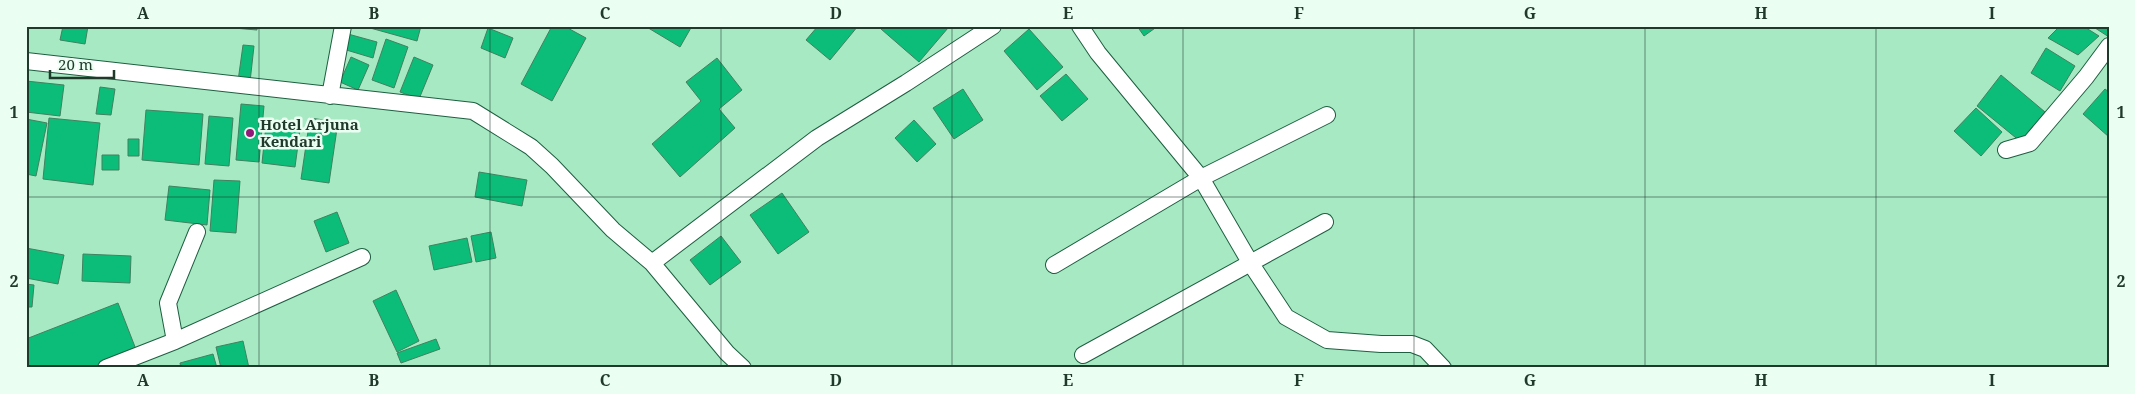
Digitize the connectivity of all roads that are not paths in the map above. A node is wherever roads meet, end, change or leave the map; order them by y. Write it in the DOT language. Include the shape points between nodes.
graph roads {
  1 [pos="343,26"];
  2 [pos="993,26"];
  3 [pos="1080,26"];
  4 [pos="2109,46"];
  5 [pos="26,61"];
  6 [pos="330,96"];
  7 [pos="1327,115"];
  8 [pos="2006,150"];
  9 [pos="1201,178"];
  10 [pos="1325,222"];
  11 [pos="197,232"];
  12 [pos="362,257"];
  13 [pos="652,263"];
  14 [pos="1251,264"];
  15 [pos="1054,265"];
  16 [pos="174,341"];
  17 [pos="1083,355"];
  18 [pos="106,368"];
  19 [pos="743,368"];
  20 [pos="1443,368"];
  1 -- 6 [label="street"];
  2 -- 13 [label="street" via="817,138"];
  3 -- 9 [label="street" via="1098,53"];
  4 -- 8 [label="street" via="2030,143"];
  5 -- 6 [label="street"];
  6 -- 13 [label="street" via="473,111 531,146 613,230"];
  7 -- 9 [label="street"];
  9 -- 14 [label="street"];
  9 -- 15 [label="street"];
  10 -- 14 [label="street"];
  11 -- 16 [label="street" via="168,302"];
  12 -- 16 [label="street"];
  13 -- 19 [label="street" via="727,354"];
  14 -- 17 [label="street"];
  14 -- 20 [label="street" via="1286,317 1327,340 1412,344 1425,349"];
  16 -- 18 [label="street"];
}
